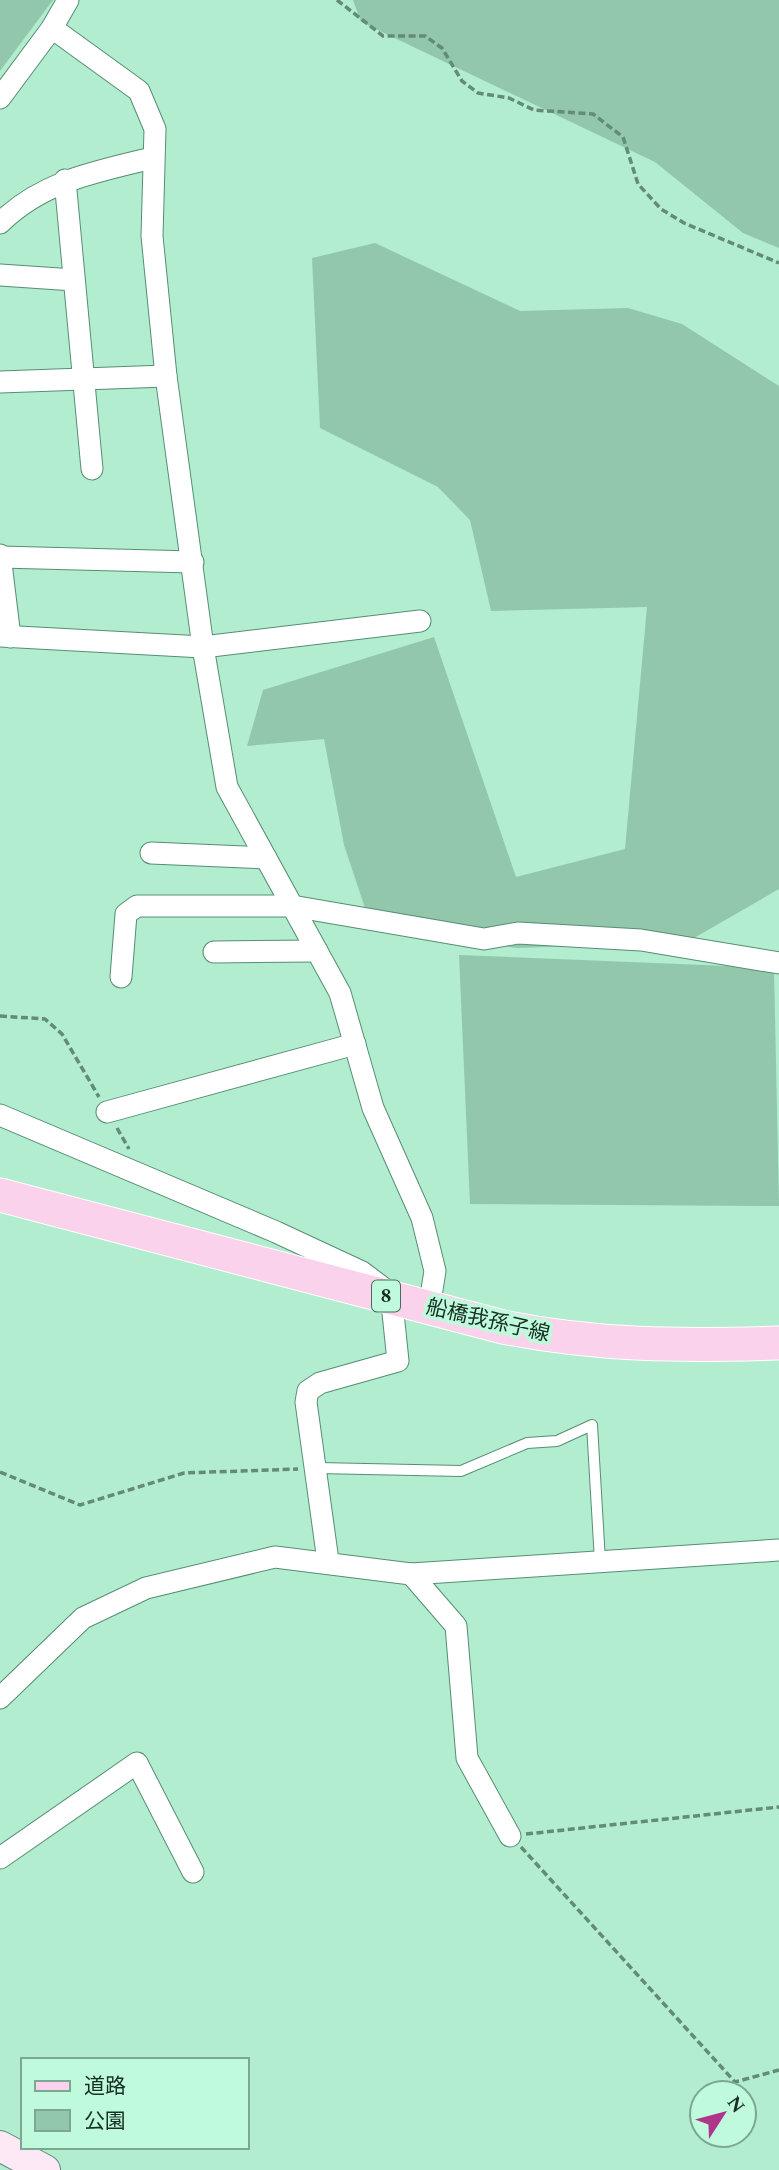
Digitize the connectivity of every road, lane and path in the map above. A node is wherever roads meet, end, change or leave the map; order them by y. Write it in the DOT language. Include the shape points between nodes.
graph roads {
  1 [pos="68,0"];
  2 [pos="337,0"];
  3 [pos="52,28"];
  4 [pos="0,98"];
  5 [pos="152,158"];
  6 [pos="65,180"];
  7 [pos="0,223"];
  8 [pos="779,262"];
  9 [pos="0,275"];
  10 [pos="74,280"];
  11 [pos="166,376"];
  12 [pos="83,380"];
  13 [pos="0,382"];
  14 [pos="92,469"];
  15 [pos="0,556"];
  16 [pos="192,562"];
  17 [pos="420,621"];
  18 [pos="5,636"];
  19 [pos="203,647"];
  20 [pos="151,852"];
  21 [pos="266,858"];
  22 [pos="292,906"];
  23 [pos="317,951"];
  24 [pos="214,952"];
  25 [pos="779,963"];
  26 [pos="121,977"];
  27 [pos="0,1016"];
  28 [pos="355,1044"];
  29 [pos="107,1112"];
  30 [pos="0,1115"];
  31 [pos="146,1177"];
  32 [pos="0,1195"];
  33 [pos="414,1304"];
  34 [pos="779,1343"];
  35 [pos="318,1468"];
  36 [pos="0,1472"];
  37 [pos="779,1550"];
  38 [pos="600,1561"];
  39 [pos="328,1562"];
  40 [pos="411,1574"];
  41 [pos="0,1698"];
  42 [pos="779,1807"];
  43 [pos="510,1836"];
  44 [pos="0,1858"];
  45 [pos="193,1872"];
  46 [pos="779,2070"];
  47 [pos="0,2146"];
  48 [pos="45,2170"];
  1 -- 3 [label="street"];
  2 -- 8 [label="path" via="383,36 425,36 442,48 462,81 478,93 509,98 534,110 593,114 622,137 638,184 661,209"];
  3 -- 4 [label="street"];
  3 -- 5 [label="street" via="139,91 155,129"];
  5 -- 6 [label="street"];
  5 -- 11 [label="street" via="152,236"];
  6 -- 7 [label="street"];
  6 -- 10 [label="street"];
  9 -- 10 [label="street"];
  10 -- 12 [label="street"];
  11 -- 12 [label="street"];
  11 -- 16 [label="street"];
  12 -- 13 [label="street"];
  12 -- 14 [label="street"];
  15 -- 16 [label="street"];
  15 -- 18 [label="street"];
  16 -- 19 [label="street"];
  17 -- 19 [label="street"];
  18 -- 19 [label="street"];
  19 -- 21 [label="street" via="227,788"];
  20 -- 21 [label="street"];
  21 -- 22 [label="street"];
  22 -- 23 [label="street"];
  22 -- 25 [label="street" via="484,939 518,933 640,940"];
  22 -- 26 [label="street" via="137,906 126,915"];
  23 -- 24 [label="street"];
  23 -- 28 [label="street" via="340,993"];
  27 -- 29 [label="path" via="45,1019 62,1034"];
  28 -- 29 [label="street"];
  28 -- 33 [label="street" via="373,1108 422,1218 435,1271"];
  29 -- 31 [label="path"];
  30 -- 31 [label="street"];
  31 -- 33 [label="street" via="362,1272"];
  32 -- 33 [label="main road, 船橋我孫子線 / 8"];
  33 -- 34 [label="main road, 船橋我孫子線 / 8" via="569,1339 635,1345"];
  33 -- 35 [label="street" via="393,1313 398,1361 320,1383 308,1391"];
  35 -- 36 [label="path" via="184,1473 80,1505"];
  35 -- 38 [label="lane" via="461,1471 527,1443 557,1441 592,1426"];
  35 -- 39 [label="street"];
  37 -- 38 [label="street"];
  38 -- 40 [label="street"];
  39 -- 40 [label="street"];
  39 -- 41 [label="street" via="275,1557 146,1588 83,1618"];
  40 -- 43 [label="street" via="456,1626 467,1758"];
  42 -- 43 [label="path"];
  43 -- 46 [label="path" via="735,2082"];
  44 -- 45 [label="street" via="137,1763"];
  47 -- 48 [label="street"];
}
